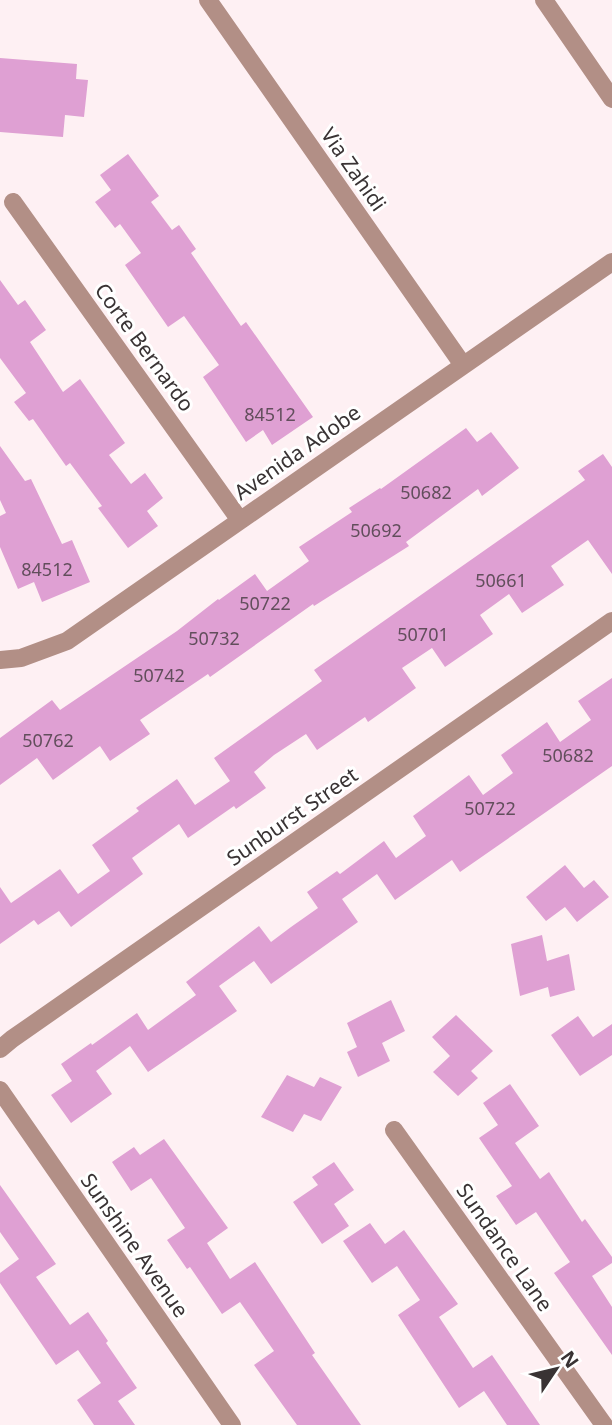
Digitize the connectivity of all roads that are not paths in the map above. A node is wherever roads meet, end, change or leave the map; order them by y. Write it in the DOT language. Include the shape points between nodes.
graph roads {
  1 [pos="208,0"];
  2 [pos="544,0"];
  3 [pos="612,99"];
  4 [pos="13,202"];
  5 [pos="612,262"];
  6 [pos="463,365"];
  7 [pos="239,519"];
  8 [pos="612,621"];
  9 [pos="0,660"];
  10 [pos="0,1049"];
  11 [pos="0,1090"];
  12 [pos="394,1130"];
  13 [pos="232,1425"];
  14 [pos="604,1425"];
  1 -- 6 [label="street, Via Zahidi"];
  2 -- 3 [label="street"];
  4 -- 7 [label="street, Corte Bernardo"];
  5 -- 6 [label="street, Avenida Adobe"];
  6 -- 7 [label="street, Avenida Adobe"];
  7 -- 9 [label="street, Avenida Adobe" via="67,641 20,658"];
  8 -- 10 [label="street, Sunburst Street"];
  11 -- 13 [label="street, Sunshine Avenue"];
  12 -- 14 [label="street, Sundance Lane"];
}
